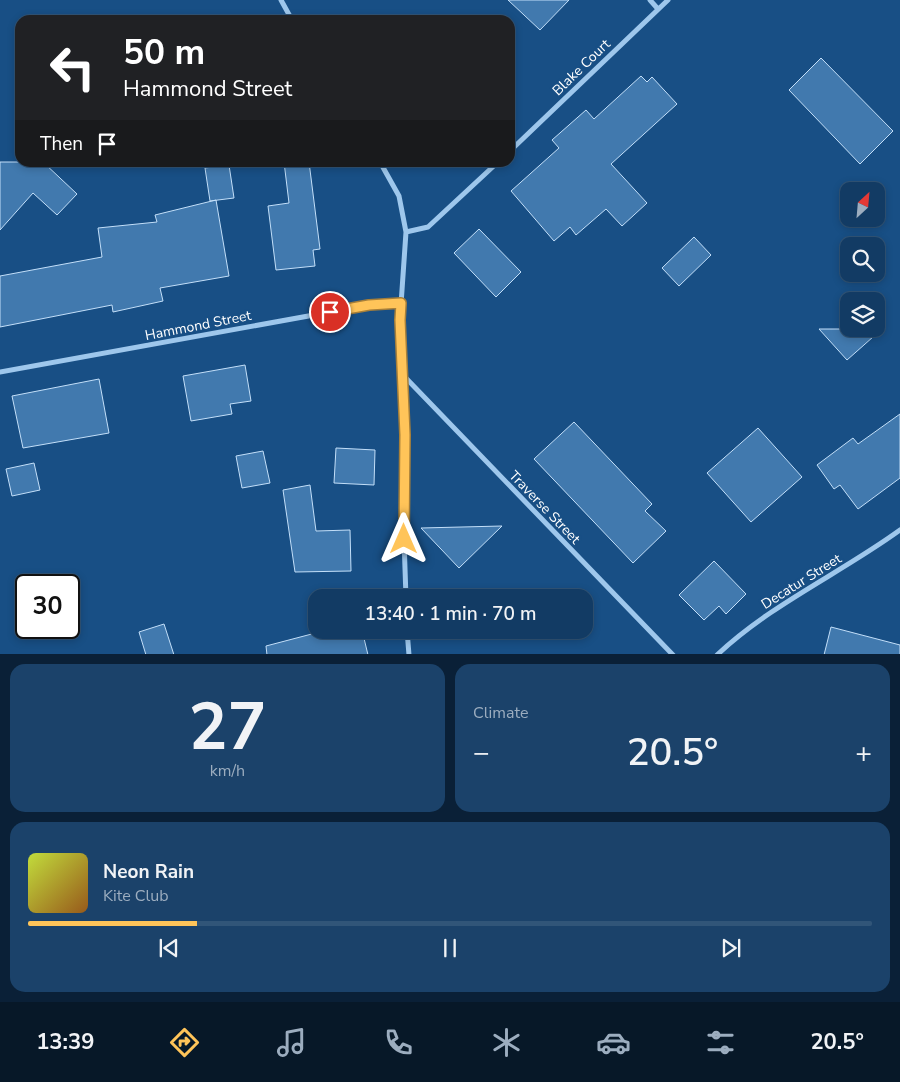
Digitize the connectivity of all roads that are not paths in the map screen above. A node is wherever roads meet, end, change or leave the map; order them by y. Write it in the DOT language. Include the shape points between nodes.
graph roads {
  1 [pos="281,0"];
  2 [pos="650,0"];
  3 [pos="668,0"];
  4 [pos="658,9"];
  5 [pos="289,15"];
  6 [pos="515,146"];
  7 [pos="383,167"];
  8 [pos="493,167"];
  9 [pos="406,232"];
  10 [pos="401,303"];
  11 [pos="0,372"];
  12 [pos="402,374"];
  13 [pos="900,530"];
  14 [pos="406,589"];
  15 [pos="408,639"];
  16 [pos="409,654"];
  17 [pos="674,654"];
  18 [pos="717,654"];
  1 -- 5 [label="street"];
  2 -- 4 [label="street"];
  3 -- 4 [label="street, Blake Court"];
  4 -- 6 [label="street, Blake Court"];
  7 -- 9 [label="street" via="399,196"];
  8 -- 9 [label="street" via="428,227"];
  9 -- 10 [label="street"];
  10 -- 11 [label="street, Hammond Street" via="369,305"];
  10 -- 12 [label="street"];
  12 -- 14 [label="street"];
  12 -- 17 [label="street, Traverse Street"];
  13 -- 18 [label="street, Decatur Street" via="780,607"];
  15 -- 16 [label="street"];
}
